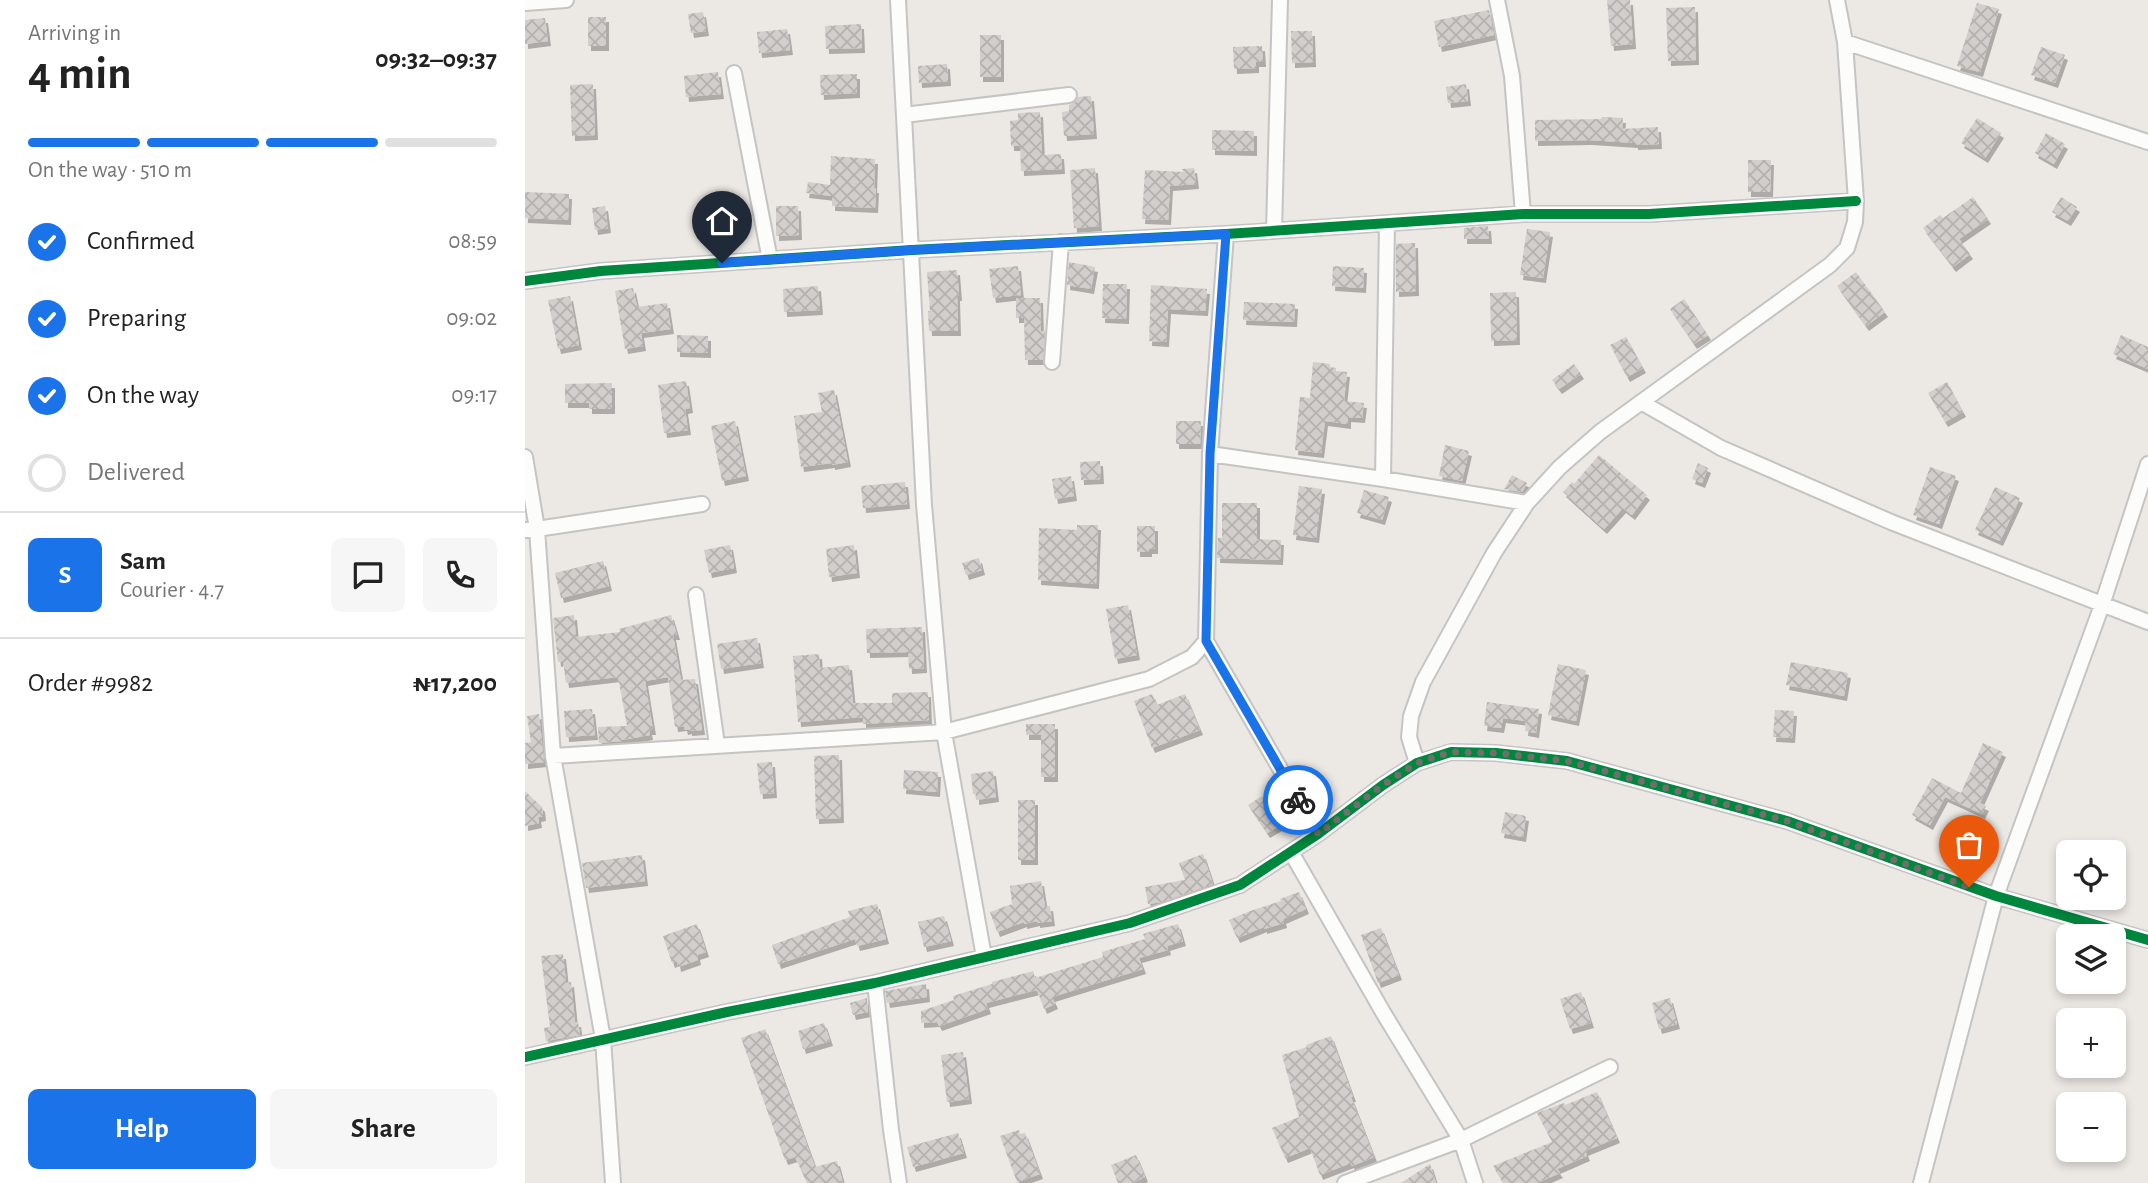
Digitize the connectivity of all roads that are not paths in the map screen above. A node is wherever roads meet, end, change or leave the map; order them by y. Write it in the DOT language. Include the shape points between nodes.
graph roads {
  1 [pos="566,0"];
  2 [pos="898,0"];
  3 [pos="1280,0"];
  4 [pos="1497,0"];
  5 [pos="1837,0"];
  6 [pos="525,3"];
  7 [pos="1845,42"];
  8 [pos="734,74"];
  9 [pos="1069,96"];
  10 [pos="904,115"];
  11 [pos="2148,142"];
  12 [pos="1856,201"];
  13 [pos="1523,214"];
  14 [pos="1387,223"];
  15 [pos="1274,231"];
  16 [pos="1226,234"];
  17 [pos="1061,242"];
  18 [pos="912,250"];
  19 [pos="770,260"];
  20 [pos="525,281"];
  21 [pos="1052,362"];
  22 [pos="1641,402"];
  23 [pos="1210,454"];
  24 [pos="525,457"];
  25 [pos="2148,464"];
  26 [pos="1383,479"];
  27 [pos="1527,503"];
  28 [pos="702,504"];
  29 [pos="531,530"];
  30 [pos="696,595"];
  31 [pos="2102,605"];
  32 [pos="2148,622"];
  33 [pos="1206,641"];
  34 [pos="944,732"];
  35 [pos="717,745"];
  36 [pos="553,756"];
  37 [pos="1417,763"];
  38 [pos="1318,834"];
  39 [pos="1291,852"];
  40 [pos="1996,896"];
  41 [pos="2148,940"];
  42 [pos="984,957"];
  43 [pos="875,983"];
  44 [pos="603,1039"];
  45 [pos="525,1057"];
  46 [pos="1610,1067"];
  47 [pos="1461,1140"];
  48 [pos="613,1183"];
  49 [pos="899,1183"];
  50 [pos="1345,1183"];
  51 [pos="1475,1183"];
  52 [pos="1921,1183"];
  1 -- 6 [label="street"];
  2 -- 10 [label="street"];
  3 -- 15 [label="street"];
  4 -- 13 [label="street" via="1512,76"];
  5 -- 7 [label="street"];
  7 -- 11 [label="street"];
  7 -- 12 [label="street"];
  8 -- 19 [label="street"];
  9 -- 10 [label="street"];
  10 -- 18 [label="street"];
  12 -- 13 [label="street" via="1649,214"];
  12 -- 22 [label="street" via="1847,248 1830,265"];
  13 -- 14 [label="street"];
  14 -- 15 [label="street"];
  14 -- 26 [label="street"];
  15 -- 16 [label="street"];
  16 -- 17 [label="street"];
  16 -- 23 [label="street"];
  17 -- 18 [label="street"];
  17 -- 21 [label="street"];
  18 -- 19 [label="street"];
  18 -- 34 [label="street" via="924,505"];
  19 -- 20 [label="street"];
  22 -- 27 [label="street" via="1560,467"];
  22 -- 31 [label="street" via="1721,448 1891,522"];
  23 -- 26 [label="street"];
  23 -- 33 [label="street"];
  24 -- 29 [label="street"];
  25 -- 31 [label="street"];
  26 -- 27 [label="street"];
  27 -- 37 [label="street" via="1423,682 1409,737"];
  28 -- 29 [label="street"];
  29 -- 36 [label="street"];
  30 -- 35 [label="street"];
  31 -- 32 [label="street"];
  31 -- 40 [label="street"];
  33 -- 34 [label="street" via="1192,657 1149,679"];
  33 -- 38 [label="street"];
  34 -- 35 [label="street"];
  34 -- 42 [label="street"];
  35 -- 36 [label="street"];
  36 -- 44 [label="street"];
  37 -- 38 [label="street"];
  37 -- 40 [label="street" via="1451,752 1567,761 1787,821"];
  38 -- 39 [label="street"];
  39 -- 42 [label="street" via="1240,885 1130,923"];
  39 -- 47 [label="street"];
  40 -- 41 [label="street"];
  40 -- 52 [label="street"];
  42 -- 43 [label="street"];
  43 -- 44 [label="street"];
  43 -- 49 [label="street"];
  44 -- 45 [label="street"];
  44 -- 48 [label="street"];
  46 -- 47 [label="street"];
  47 -- 50 [label="street"];
  47 -- 51 [label="street"];
}
